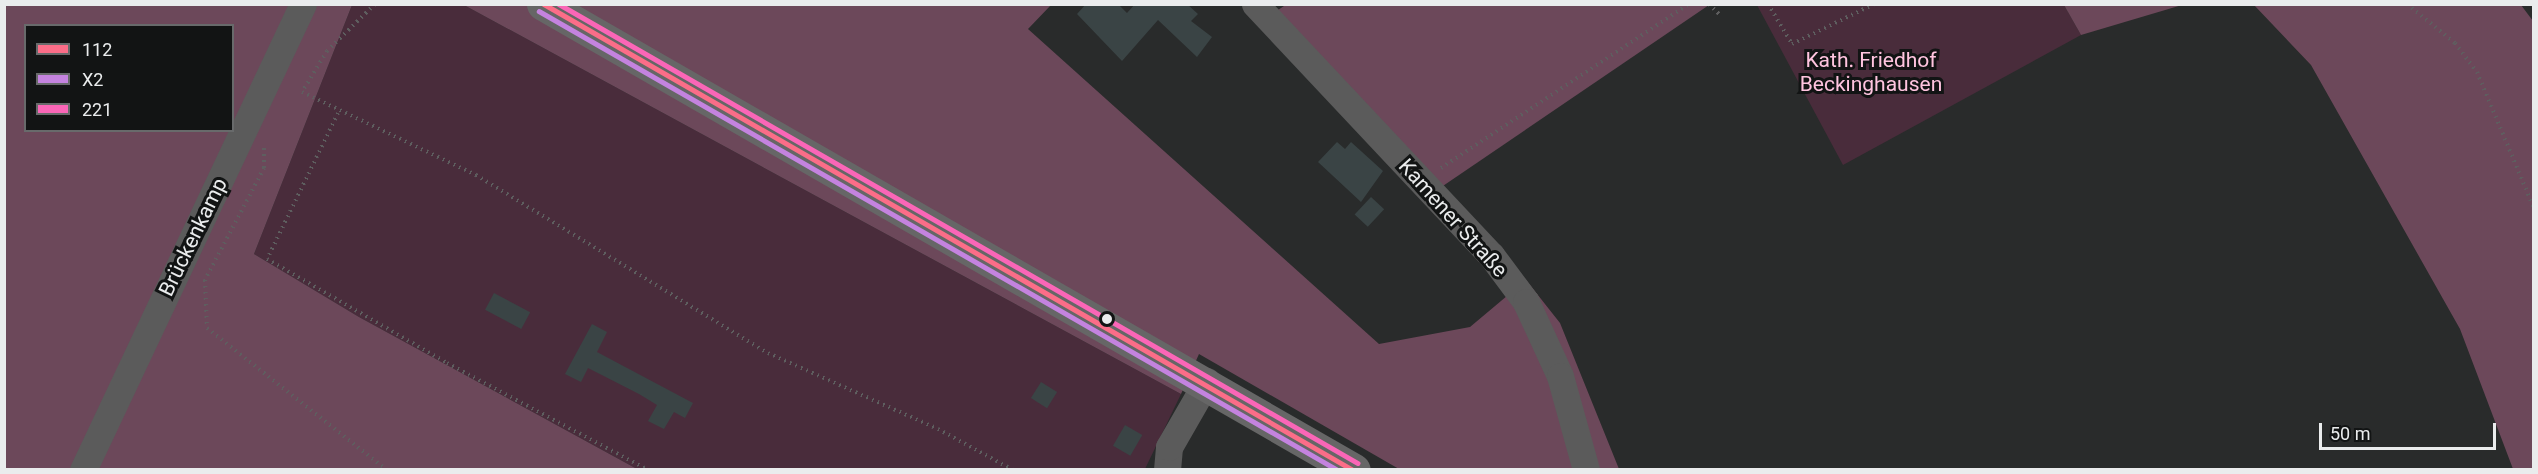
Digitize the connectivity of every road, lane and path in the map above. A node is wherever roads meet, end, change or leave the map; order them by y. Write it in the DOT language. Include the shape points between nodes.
graph roads {
  1 [pos="303,4"];
  2 [pos="375,4"];
  3 [pos="543,4"];
  4 [pos="1255,4"];
  5 [pos="1689,4"];
  6 [pos="1709,4"];
  7 [pos="1768,4"];
  8 [pos="1874,4"];
  9 [pos="2407,4"];
  10 [pos="1719,14"];
  11 [pos="338,112"];
  12 [pos="264,145"];
  13 [pos="1421,183"];
  14 [pos="2534,208"];
  15 [pos="1207,381"];
  16 [pos="83,470"];
  17 [pos="387,470"];
  18 [pos="648,470"];
  19 [pos="1012,470"];
  20 [pos="1167,470"];
  21 [pos="1354,470"];
  22 [pos="1586,470"];
  1 -- 16 [label="street, Brückenkamp"];
  2 -- 11 [label="path" via="327,51 302,92"];
  3 -- 15 [label="main road"];
  4 -- 13 [label="street, Kamener Straße"];
  5 -- 13 [label="path" via="1487,134"];
  6 -- 10 [label="path"];
  7 -- 8 [label="path" via="1792,44"];
  9 -- 14 [label="path" via="2455,43 2477,72"];
  11 -- 18 [label="path" via="267,259 447,363"];
  11 -- 19 [label="path" via="476,175 768,353 938,429"];
  12 -- 17 [label="path" via="264,168 205,280 207,328"];
  13 -- 22 [label="street, Kamener Straße" via="1491,255 1526,302 1560,376"];
  15 -- 20 [label="street" via="1169,447"];
  15 -- 21 [label="main road"];
}
